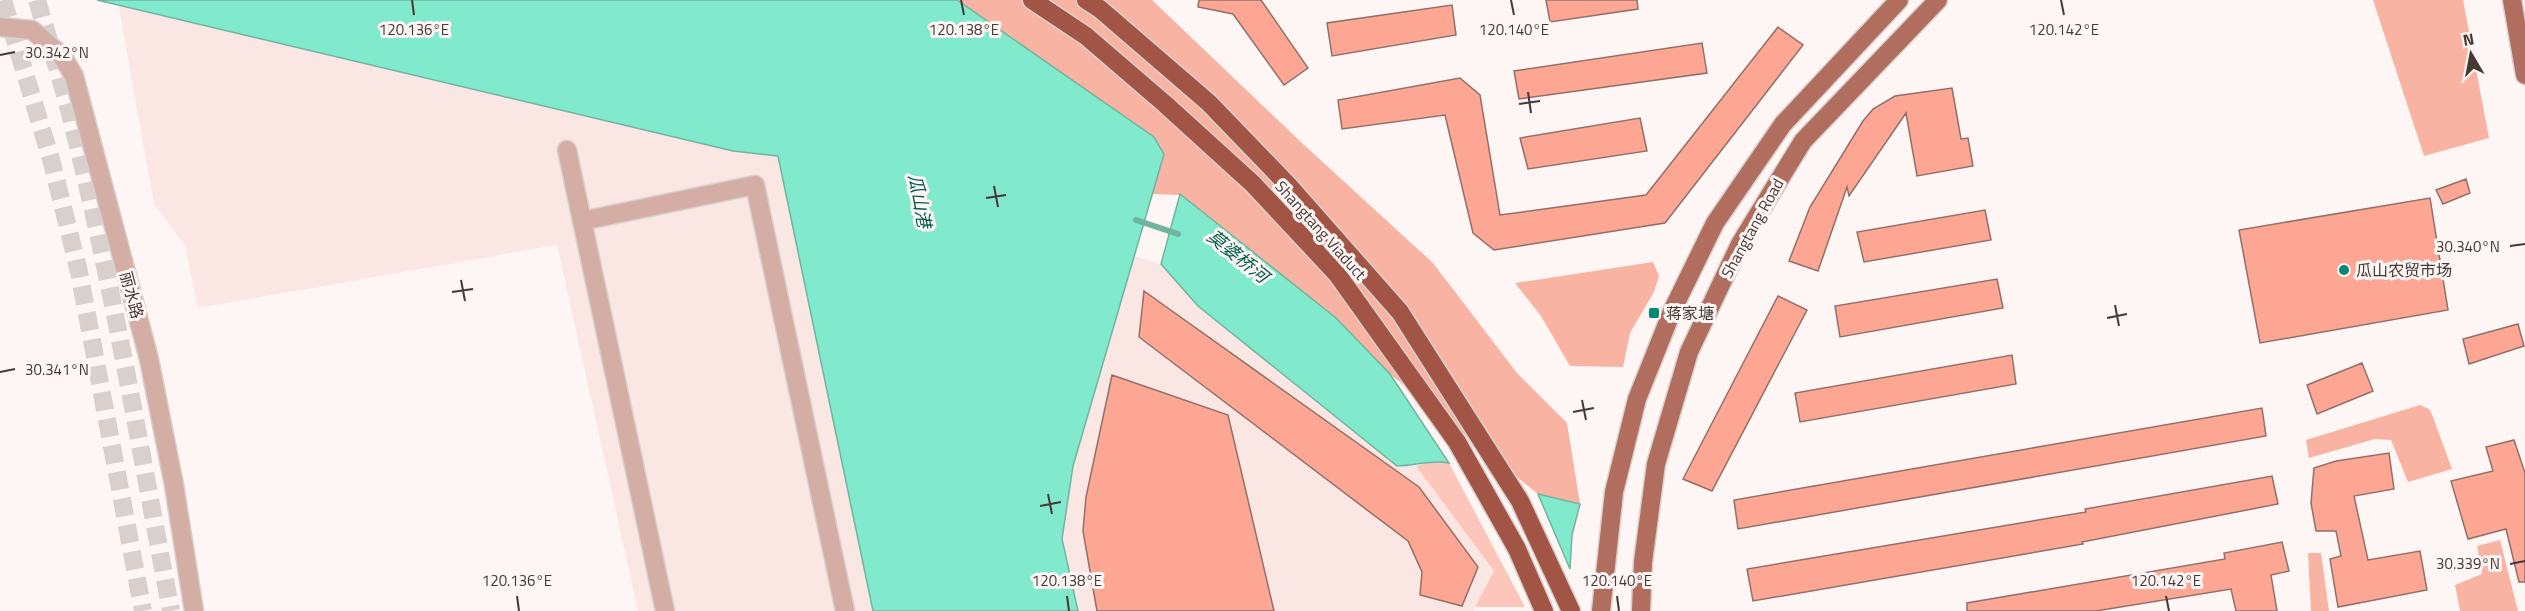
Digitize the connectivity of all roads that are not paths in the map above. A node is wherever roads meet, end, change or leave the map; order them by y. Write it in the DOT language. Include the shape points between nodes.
graph roads {
  1 [pos="1032,0"];
  2 [pos="1086,0"];
  3 [pos="1899,0"];
  4 [pos="1938,0"];
  5 [pos="2512,0"];
  6 [pos="0,27"];
  7 [pos="2525,75"];
  8 [pos="567,150"];
  9 [pos="582,221"];
  10 [pos="194,611"];
  11 [pos="665,611"];
  12 [pos="845,611"];
  13 [pos="1544,611"];
  14 [pos="1571,611"];
  15 [pos="1601,611"];
  16 [pos="1641,611"];
  1 -- 13 [label="highway, Shangtang Viaduct" via="1086,36 1165,104 1253,184 1337,274 1456,442 1517,549"];
  2 -- 14 [label="highway, Shangtang Viaduct" via="1209,103 1400,312 1520,501"];
  3 -- 15 [label="main road, Shangtang Road" via="1784,124 1715,223 1673,309 1637,399 1614,492"];
  4 -- 16 [label="main road, Shangtang Road" via="1803,141 1740,244 1689,352 1656,464"];
  5 -- 7 [label="main road"];
  6 -- 10 [label="street, 丽水路" via="32,30 62,56 74,76 149,359"];
  8 -- 9 [label="street"];
  9 -- 11 [label="street"];
  9 -- 12 [label="street" via="755,185"];
}
